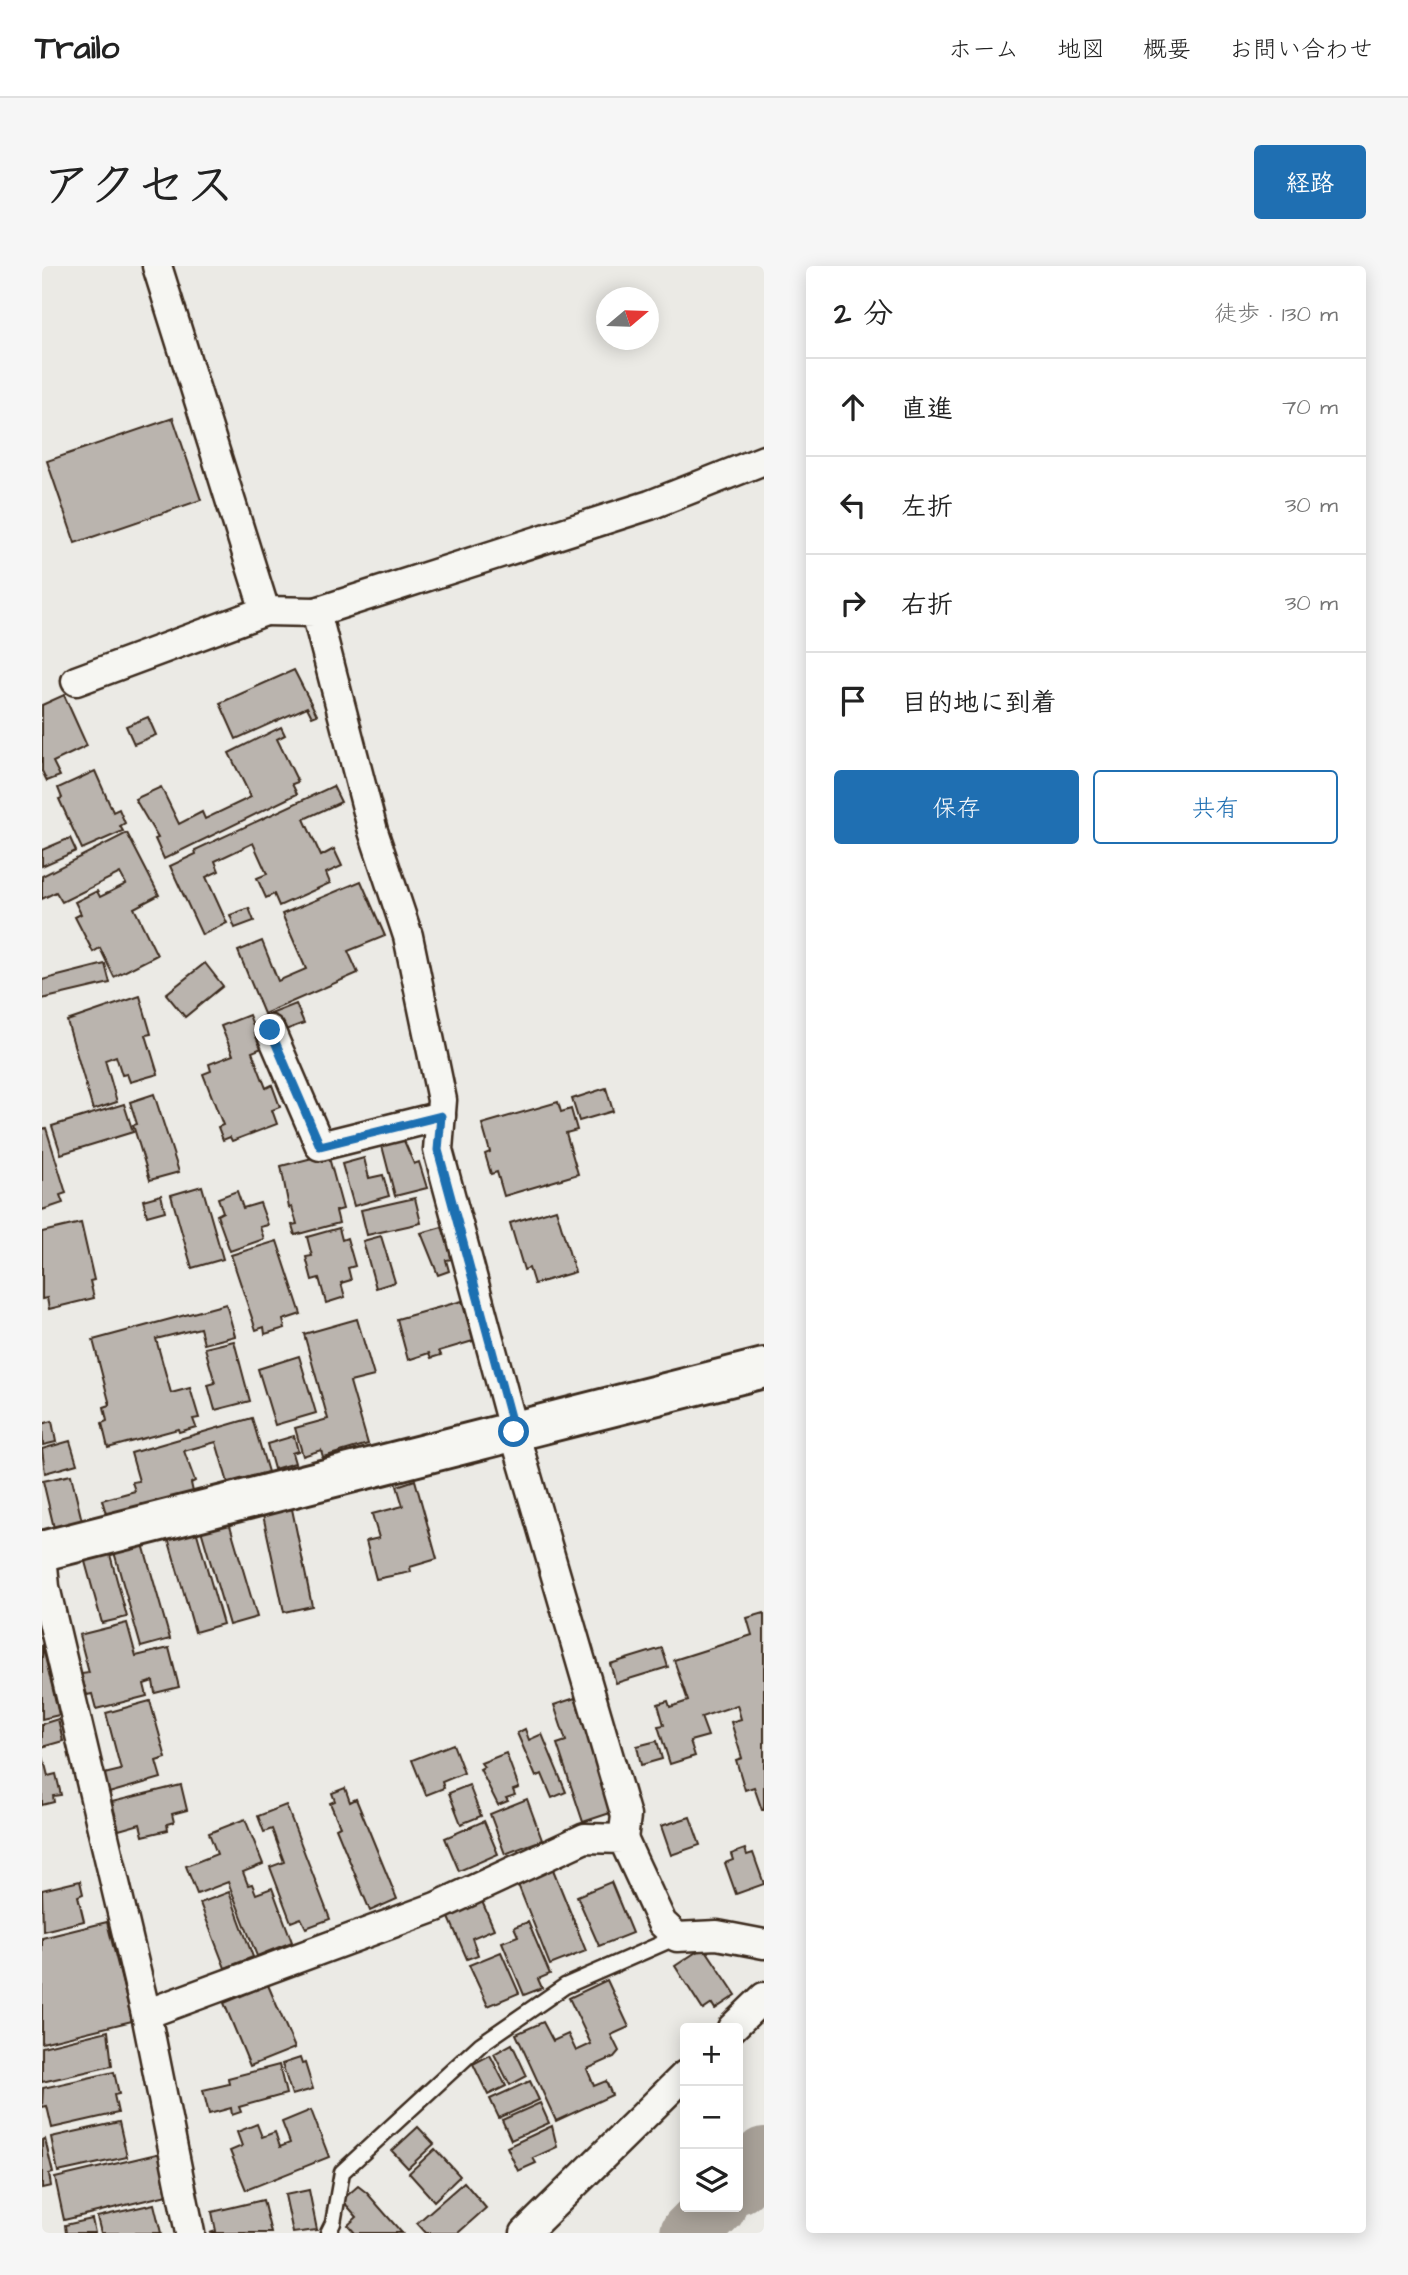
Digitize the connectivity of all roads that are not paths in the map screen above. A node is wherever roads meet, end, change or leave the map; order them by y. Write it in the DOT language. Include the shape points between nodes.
graph roads {
  1 [pos="157,266"];
  2 [pos="764,460"];
  3 [pos="265,611"];
  4 [pos="316,612"];
  5 [pos="76,681"];
  6 [pos="270,1030"];
  7 [pos="441,1116"];
  8 [pos="764,1368"];
  9 [pos="514,1432"];
  10 [pos="42,1553"];
  11 [pos="623,1839"];
  12 [pos="677,1937"];
  13 [pos="764,1944"];
  14 [pos="764,1997"];
  15 [pos="146,2014"];
  16 [pos="737,2023"];
  17 [pos="680,2080"];
  18 [pos="190,2233"];
  19 [pos="328,2233"];
  20 [pos="525,2233"];
  1 -- 3 [label="street"];
  2 -- 4 [label="street" via="650,505"];
  3 -- 4 [label="street"];
  3 -- 5 [label="street"];
  4 -- 7 [label="street" via="373,831 408,936 442,1100"];
  6 -- 7 [label="street" via="320,1146"];
  7 -- 9 [label="street" via="438,1150"];
  8 -- 9 [label="street"];
  9 -- 10 [label="street"];
  9 -- 11 [label="street" via="626,1816"];
  10 -- 15 [label="street" via="48,1600"];
  11 -- 12 [label="street" via="662,1923"];
  11 -- 15 [label="street" via="585,1838 436,1908"];
  12 -- 13 [label="street" via="717,1935"];
  12 -- 19 [label="lane" via="565,1986 481,2044 342,2172"];
  14 -- 16 [label="street"];
  15 -- 18 [label="street"];
  17 -- 20 [label="street"];
}
